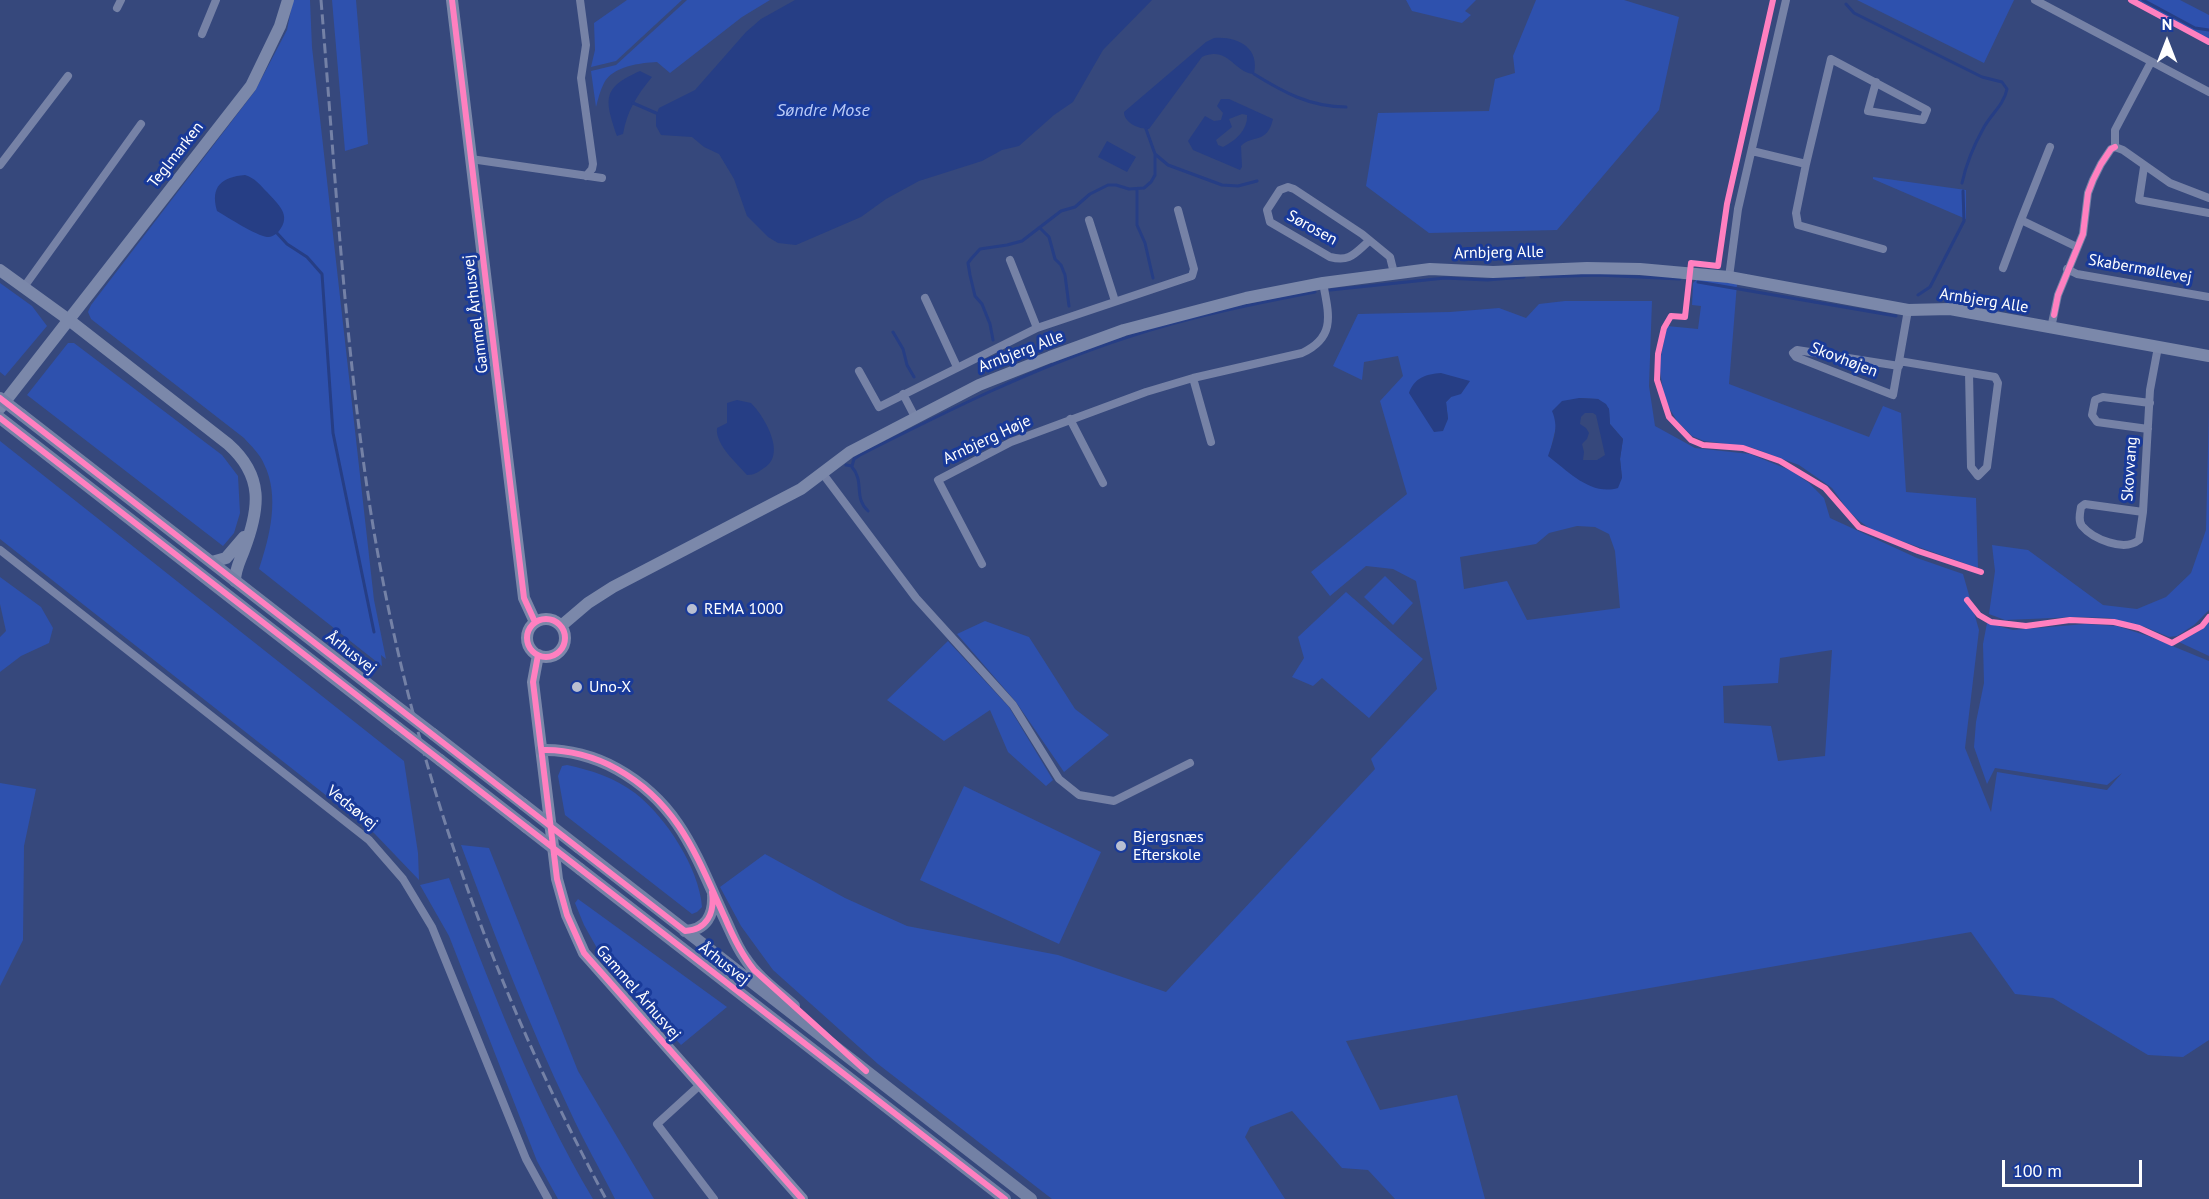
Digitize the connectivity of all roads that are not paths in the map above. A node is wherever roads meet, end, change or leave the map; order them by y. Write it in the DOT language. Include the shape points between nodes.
graph roads {
  1 [pos="216,0"];
  2 [pos="452,0"];
  3 [pos="580,0"];
  4 [pos="1786,0"];
  5 [pos="2035,0"];
  6 [pos="284,1"];
  7 [pos="202,34"];
  8 [pos="2151,62"];
  9 [pos="68,75"];
  10 [pos="1876,82"];
  11 [pos="2209,92"];
  12 [pos="141,124"];
  13 [pos="2050,147"];
  14 [pos="2115,147"];
  15 [pos="1752,151"];
  16 [pos="471,159"];
  17 [pos="1806,164"];
  18 [pos="0,165"];
  19 [pos="2144,167"];
  20 [pos="586,176"];
  21 [pos="602,178"];
  22 [pos="2209,198"];
  23 [pos="1178,210"];
  24 [pos="2209,213"];
  25 [pos="1089,220"];
  26 [pos="2021,220"];
  27 [pos="1369,242"];
  28 [pos="2077,247"];
  29 [pos="1883,249"];
  30 [pos="1010,260"];
  31 [pos="2003,268"];
  32 [pos="0,270"];
  33 [pos="2067,270"];
  34 [pos="1394,273"];
  35 [pos="1729,277"];
  36 [pos="1323,283"];
  37 [pos="24,286"];
  38 [pos="2209,297"];
  39 [pos="925,298"];
  40 [pos="1115,301"];
  41 [pos="1908,310"];
  42 [pos="69,320"];
  43 [pos="1037,328"];
  44 [pos="2050,328"];
  45 [pos="2158,347"];
  46 [pos="2209,356"];
  47 [pos="1899,363"];
  48 [pos="957,367"];
  49 [pos="859,371"];
  50 [pos="1969,373"];
  51 [pos="1193,378"];
  52 [pos="903,394"];
  53 [pos="0,398"];
  54 [pos="2150,403"];
  55 [pos="0,408"];
  56 [pos="915,417"];
  57 [pos="0,418"];
  58 [pos="1070,419"];
  59 [pos="2148,429"];
  60 [pos="1211,442"];
  61 [pos="823,474"];
  62 [pos="1103,483"];
  63 [pos="2143,512"];
  64 [pos="252,526"];
  65 [pos="0,550"];
  66 [pos="212,562"];
  67 [pos="982,564"];
  68 [pos="235,581"];
  69 [pos="535,622"];
  70 [pos="561,626"];
  71 [pos="538,655"];
  72 [pos="542,750"];
  73 [pos="1190,763"];
  74 [pos="712,892"];
  75 [pos="685,931"];
  76 [pos="866,1071"];
  77 [pos="701,1084"];
  78 [pos="548,1199"];
  79 [pos="714,1199"];
  80 [pos="801,1199"];
  81 [pos="1005,1199"];
  82 [pos="1031,1199"];
  1 -- 7 [label="street"];
  2 -- 16 [label="street, Gammel Århusvej"];
  3 -- 20 [label="street" via="586,45 581,86 593,164"];
  4 -- 15 [label="street"];
  5 -- 8 [label="street"];
  6 -- 42 [label="street, Teglmarken" via="269,52 251,86"];
  8 -- 11 [label="street"];
  8 -- 14 [label="street, Skabermøllevej" via="2115,130"];
  9 -- 18 [label="street"];
  10 -- 10 [label="street" via="1927,110 1923,120 1868,111"];
  10 -- 17 [label="street" via="1831,59"];
  12 -- 37 [label="street"];
  13 -- 26 [label="street"];
  14 -- 19 [label="street"];
  14 -- 28 [label="street, Skabermøllevej" via="2088,193 2083,234"];
  15 -- 17 [label="street"];
  15 -- 35 [label="street" via="1738,209"];
  16 -- 20 [label="street"];
  16 -- 69 [label="street, Gammel Århusvej" via="524,598"];
  17 -- 29 [label="street" via="1796,213 1798,225"];
  19 -- 22 [label="street" via="2170,183"];
  19 -- 24 [label="street" via="2139,200"];
  20 -- 21 [label="street"];
  23 -- 40 [label="street" via="1194,269 1192,276"];
  25 -- 40 [label="street"];
  26 -- 28 [label="street, Skabermøllevej"];
  26 -- 31 [label="street"];
  27 -- 27 [label="street, Sørosen" via="1288,187 1280,190 1267,210 1270,222 1329,257 1350,258"];
  27 -- 34 [label="street, Sørosen" via="1390,257"];
  28 -- 33 [label="street, Skabermøllevej"];
  30 -- 43 [label="street"];
  32 -- 37 [label="street"];
  33 -- 38 [label="street, Skabermøllevej"];
  33 -- 44 [label="street, Skabermøllevej"];
  34 -- 35 [label="street, Arnbjerg Alle" via="1431,269 1493,272 1587,268"];
  34 -- 36 [label="street, Arnbjerg Alle"];
  35 -- 41 [label="street, Arnbjerg Alle"];
  36 -- 51 [label="street, Arnbjerg Høje" via="1328,320 1315,347"];
  36 -- 56 [label="street, Arnbjerg Alle" via="1246,298 1124,330 979,386"];
  37 -- 42 [label="street"];
  39 -- 48 [label="street"];
  40 -- 43 [label="street"];
  41 -- 44 [label="street, Arnbjerg Alle" via="1950,309"];
  41 -- 47 [label="street, Skovhøjen"];
  42 -- 55 [label="street, Teglmarken"];
  42 -- 64 [label="street" via="237,452 256,490"];
  43 -- 48 [label="street"];
  44 -- 45 [label="street, Arnbjerg Alle"];
  45 -- 46 [label="street, Arnbjerg Alle"];
  45 -- 54 [label="street, Skovvang"];
  47 -- 47 [label="street, Skovhøjen" via="1893,395 1792,353 1797,350"];
  47 -- 50 [label="street, Skovhøjen"];
  48 -- 52 [label="street"];
  49 -- 52 [label="street" via="879,407"];
  50 -- 50 [label="street, Skovhøjen" via="1971,467 1978,476 1987,467 1998,383 1995,377"];
  51 -- 58 [label="street, Arnbjerg Høje"];
  51 -- 60 [label="street"];
  52 -- 56 [label="street"];
  53 -- 66 [label="main road, Århusvej, bridge"];
  54 -- 59 [label="street, Skovvang"];
  54 -- 59 [label="street, Skovvang" via="2103,397 2095,400 2092,415 2097,422"];
  56 -- 61 [label="street, Arnbjerg Alle" via="850,452"];
  57 -- 81 [label="main road, Århusvej, bridge"];
  58 -- 62 [label="street"];
  58 -- 67 [label="street, Arnbjerg Høje" via="1011,442 938,480"];
  59 -- 63 [label="street, Skovvang"];
  61 -- 70 [label="street, Arnbjerg Alle" via="613,587"];
  61 -- 73 [label="street" via="916,597 1013,705 1059,779 1079,795 1114,801"];
  63 -- 63 [label="street, Skovvang" via="2139,540 2133,544 2105,542 2079,520 2085,504"];
  64 -- 66 [label="street" via="226,558"];
  64 -- 68 [label="street"];
  65 -- 78 [label="street, Vedsøvej" via="369,840 403,879 432,927 526,1159"];
  66 -- 68 [label="main road, Århusvej"];
  68 -- 75 [label="main road, Århusvej, bridge"];
  69 -- 70 [label="street" via="548,619"];
  69 -- 71 [label="street" via="528,631 527,642"];
  70 -- 71 [label="street" via="565,642 559,652 549,657"];
  71 -- 72 [label="street, Gammel Århusvej" via="533,682"];
  72 -- 74 [label="main road" via="585,756 643,784 680,825"];
  72 -- 77 [label="street, Gammel Århusvej" via="557,879 584,953"];
  74 -- 75 [label="main road" via="709,918 699,929"];
  74 -- 76 [label="main road" via="738,948 754,970"];
  75 -- 76 [label="main road, Århusvej"];
  76 -- 82 [label="main road, Århusvej"];
  77 -- 79 [label="street" via="657,1124"];
  77 -- 80 [label="street, Gammel Århusvej"];
}
